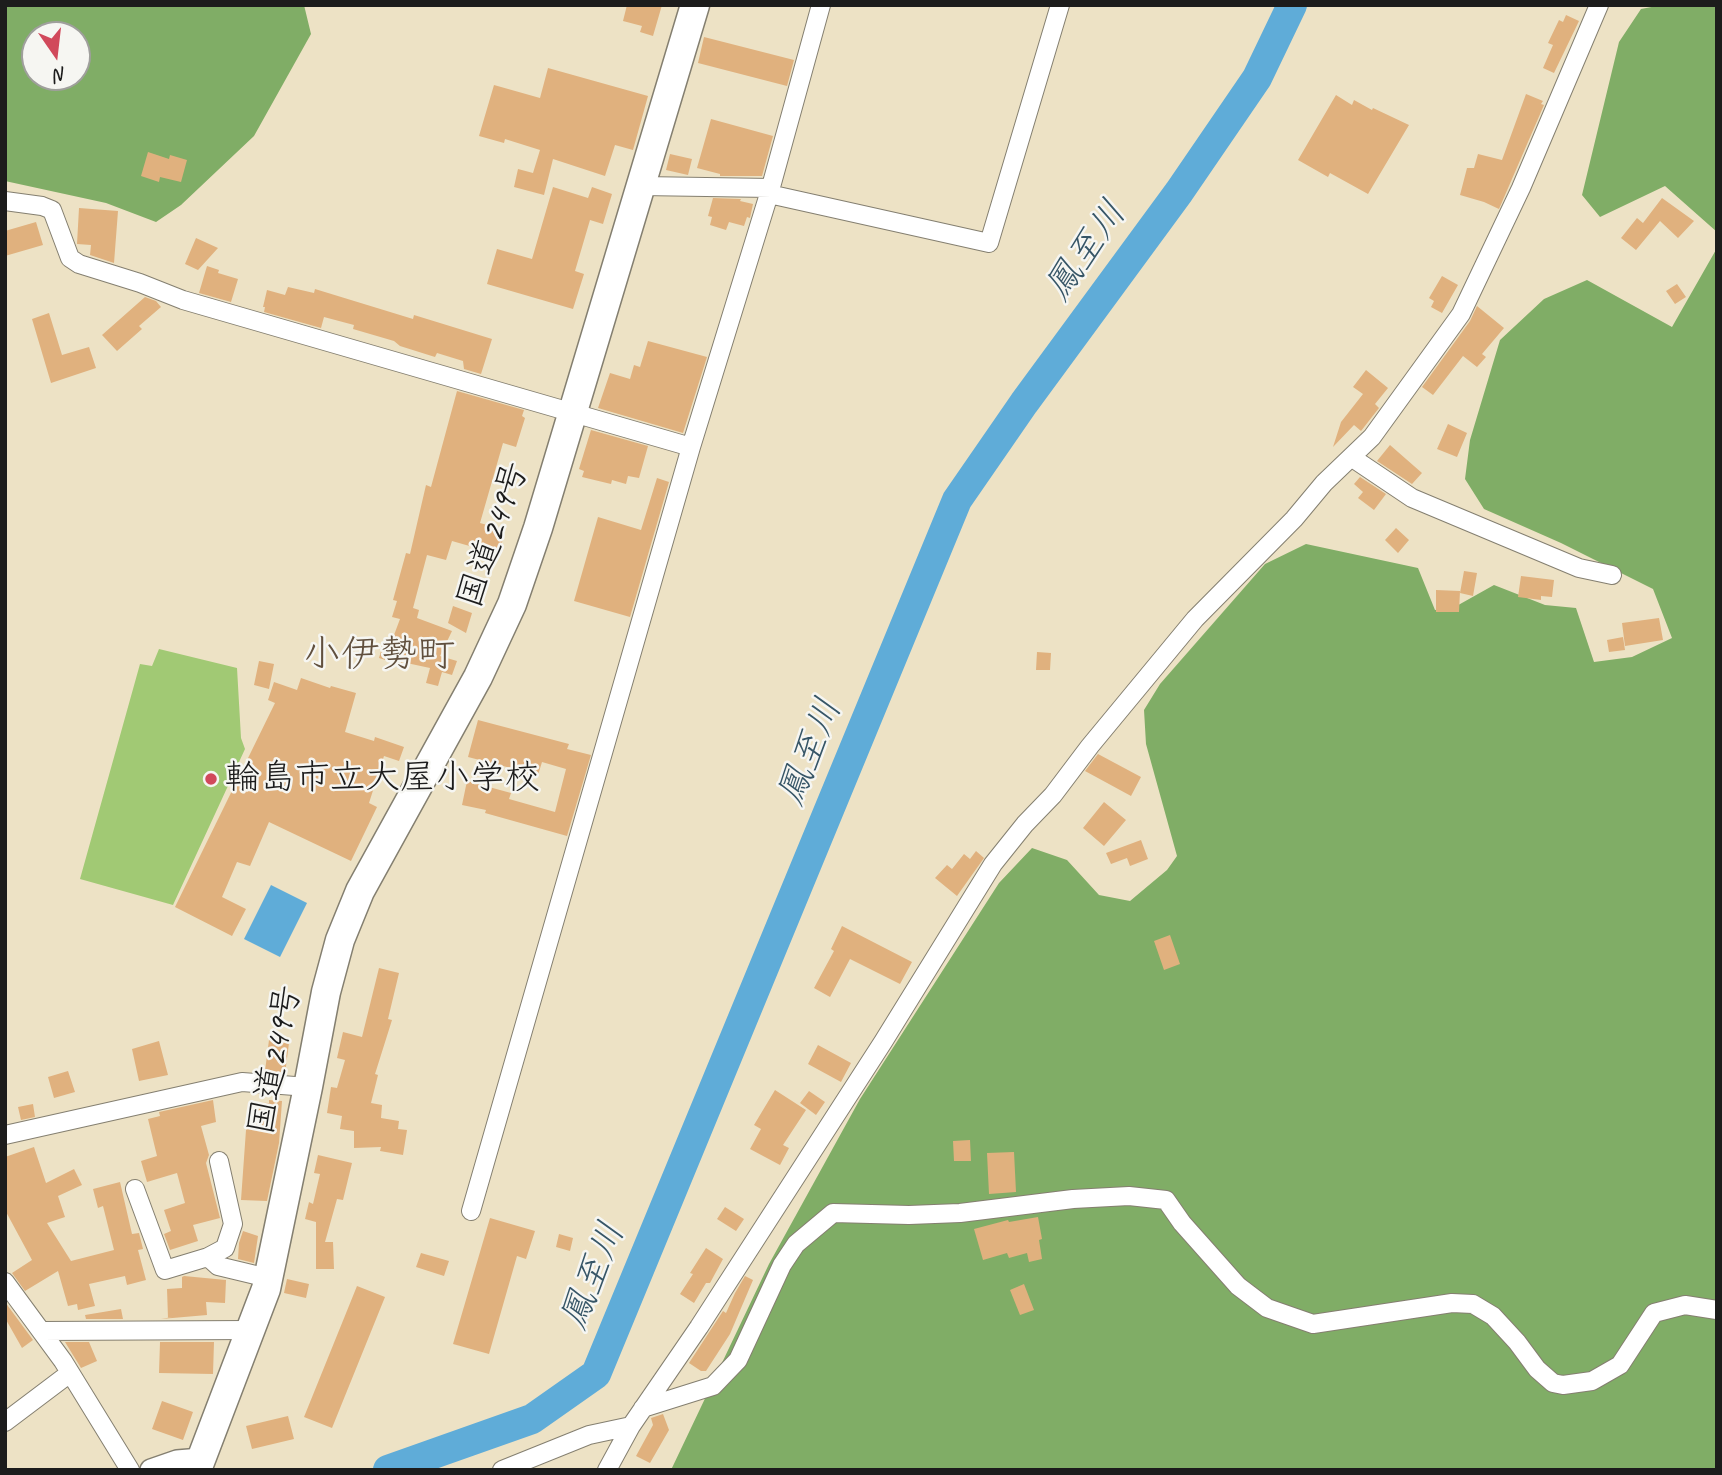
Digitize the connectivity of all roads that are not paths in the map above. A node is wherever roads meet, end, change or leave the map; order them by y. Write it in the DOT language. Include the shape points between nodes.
graph roads {
  1 [pos="695,5"];
  2 [pos="821,5"];
  3 [pos="1060,5"];
  4 [pos="1599,5"];
  5 [pos="641,186"];
  6 [pos="770,191"];
  7 [pos="5,201"];
  8 [pos="573,412"];
  9 [pos="691,446"];
  10 [pos="1351,457"];
  11 [pos="1612,575"];
  12 [pos="308,1087"];
  13 [pos="5,1135"];
  14 [pos="219,1161"];
  15 [pos="135,1189"];
  16 [pos="471,1211"];
  17 [pos="208,1257"];
  18 [pos="268,1278"];
  19 [pos="5,1282"];
  20 [pos="1717,1310"];
  21 [pos="250,1330"];
  22 [pos="41,1331"];
  23 [pos="70,1373"];
  24 [pos="643,1408"];
  25 [pos="5,1422"];
  26 [pos="631,1426"];
  27 [pos="199,1465"];
  28 [pos="130,1470"];
  29 [pos="151,1470"];
  30 [pos="502,1470"];
  31 [pos="607,1470"];
  1 -- 5 [label="highway, 国道249号"];
  2 -- 6 [label="street"];
  3 -- 6 [label="street" via="989,243"];
  4 -- 10 [label="street" via="1461,314 1372,437"];
  5 -- 6 [label="street"];
  5 -- 8 [label="highway, 国道249号"];
  6 -- 9 [label="street"];
  7 -- 8 [label="street" via="52,210 70,258 79,264 183,300"];
  8 -- 9 [label="street"];
  8 -- 12 [label="highway, 国道249号" via="512,604 478,677 352,910 326,992"];
  9 -- 16 [label="street"];
  10 -- 11 [label="street" via="1412,498 1580,568"];
  10 -- 24 [label="street" via="1195,619 993,864 883,1042"];
  12 -- 13 [label="street" via="242,1082"];
  12 -- 18 [label="highway, 国道249号"];
  14 -- 17 [label="street" via="233,1224 225,1248"];
  15 -- 17 [label="street" via="165,1270"];
  17 -- 18 [label="street" via="218,1266"];
  18 -- 21 [label="highway, 国道249号"];
  19 -- 22 [label="street"];
  20 -- 24 [label="street" via="1685,1305 1654,1313 1620,1365 1592,1381 1563,1385 1553,1383 1537,1369 1493,1316 1474,1304 1451,1303 1313,1324 1267,1308 1238,1286 1167,1200 1129,1196 960,1213 833,1213 796,1244 782,1265 738,1360 713,1385"];
  21 -- 22 [label="street"];
  21 -- 27 [label="highway, 国道249号"];
  22 -- 23 [label="street"];
  23 -- 25 [label="street"];
  23 -- 28 [label="street"];
  24 -- 26 [label="street"];
  26 -- 30 [label="street" via="589,1435"];
  26 -- 31 [label="street"];
  27 -- 29 [label="street" via="177,1461"];
}
